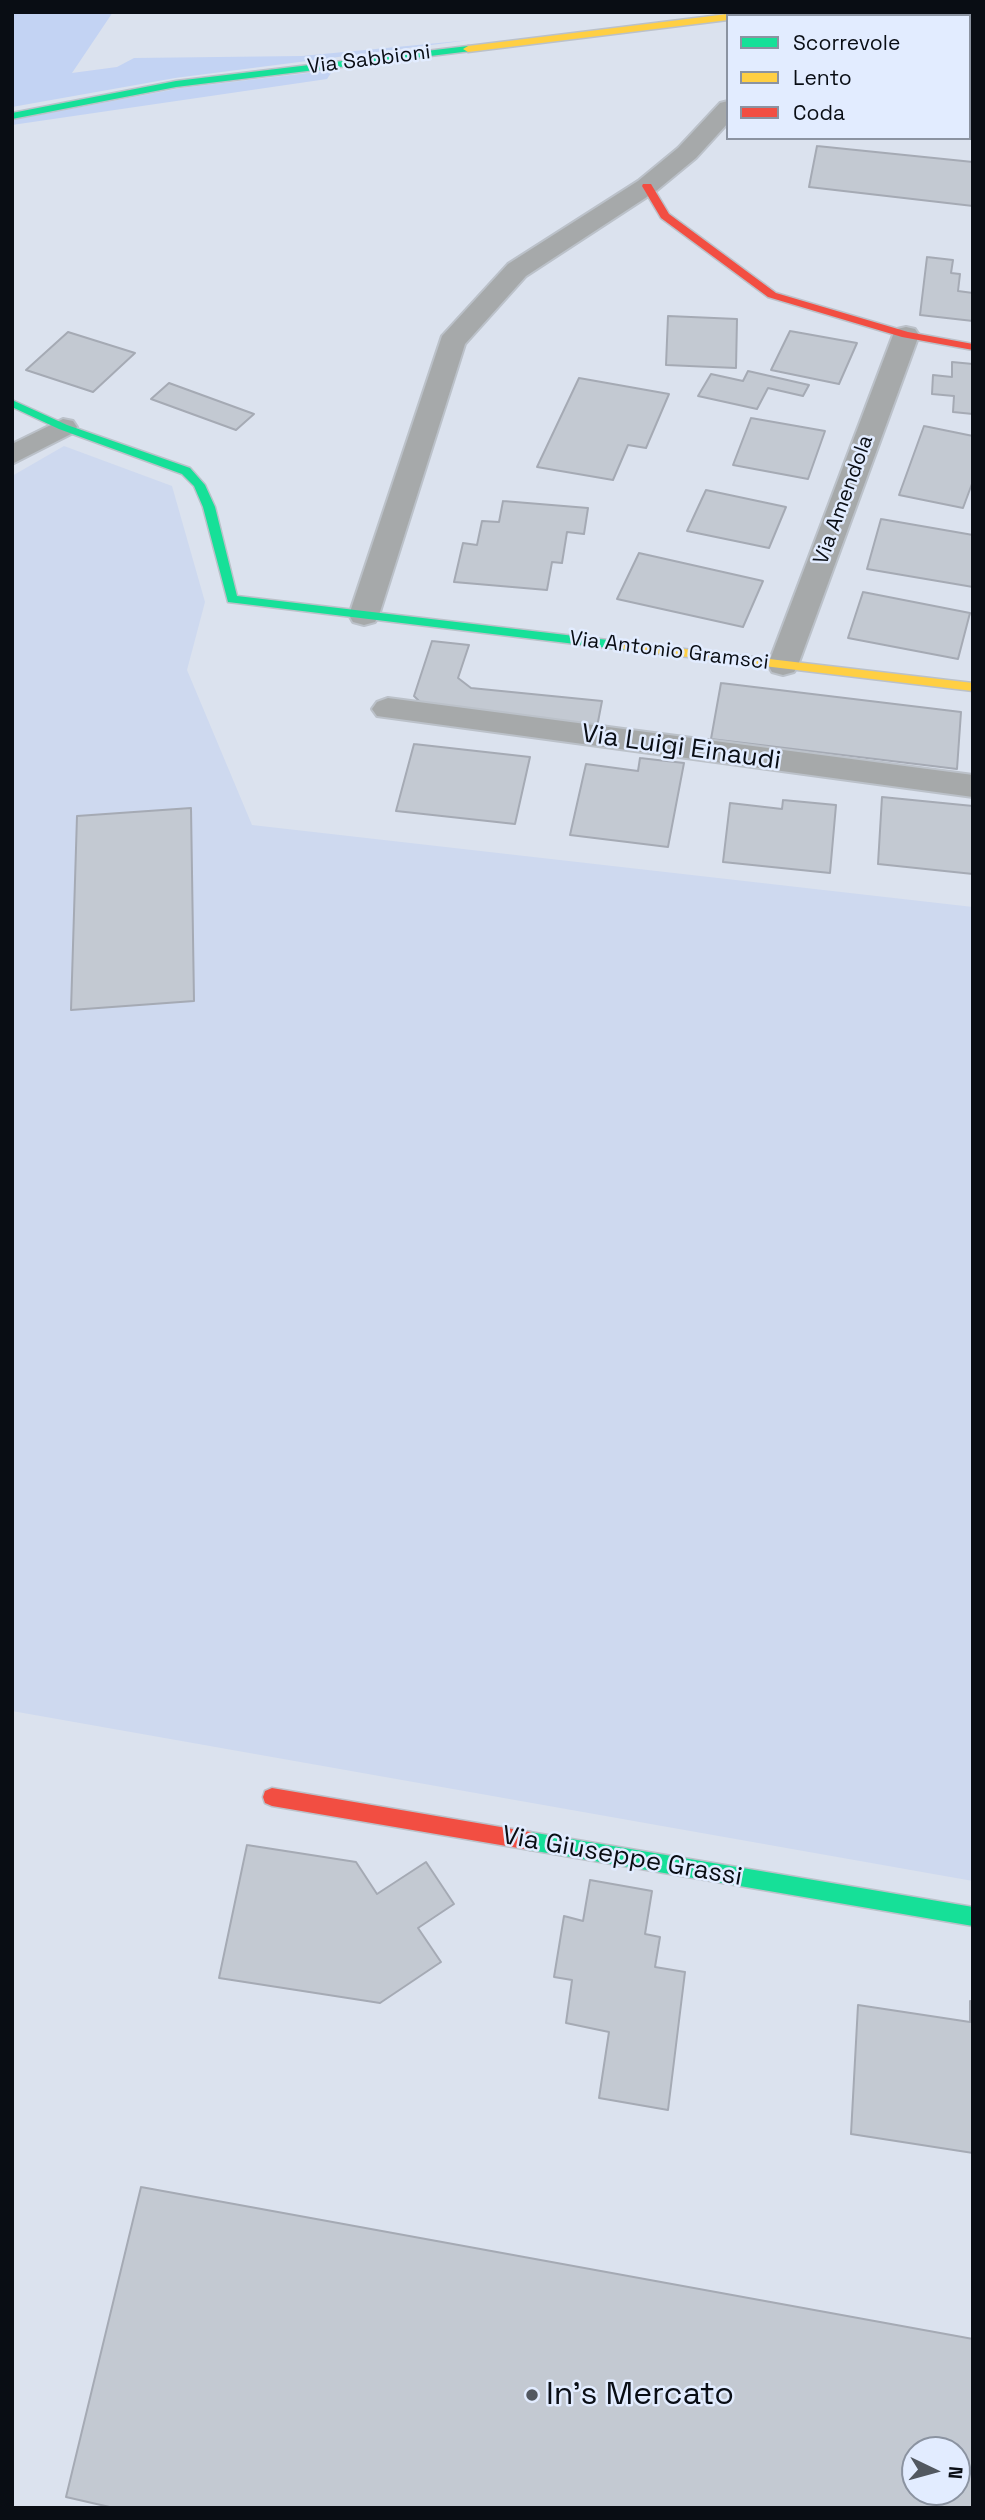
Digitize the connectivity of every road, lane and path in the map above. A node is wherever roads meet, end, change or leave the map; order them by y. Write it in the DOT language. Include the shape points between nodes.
graph roads {
  1 [pos="726,17"];
  2 [pos="726,110"];
  3 [pos="12,116"];
  4 [pos="647,186"];
  5 [pos="905,335"];
  6 [pos="973,347"];
  7 [pos="12,403"];
  8 [pos="63,427"];
  9 [pos="12,456"];
  10 [pos="365,615"];
  11 [pos="783,664"];
  12 [pos="973,687"];
  13 [pos="388,709"];
  14 [pos="973,786"];
  15 [pos="272,1797"];
  16 [pos="973,1917"];
  1 -- 3 [label="street, Via Sabbioni" via="176,84"];
  2 -- 4 [label="street" via="687,153"];
  4 -- 5 [label="street" via="665,216 772,295"];
  4 -- 10 [label="street" via="517,270 452,342"];
  5 -- 6 [label="street"];
  5 -- 11 [label="street, Via Amendola"];
  7 -- 8 [label="street, Via Antonio Gramsci"];
  8 -- 9 [label="street"];
  8 -- 10 [label="street, Via Antonio Gramsci" via="186,471 200,485 232,599"];
  10 -- 11 [label="street, Via Antonio Gramsci"];
  11 -- 12 [label="street, Via Antonio Gramsci"];
  13 -- 14 [label="street, Via Luigi Einaudi"];
  15 -- 16 [label="street, Via Giuseppe Grassi"];
}
